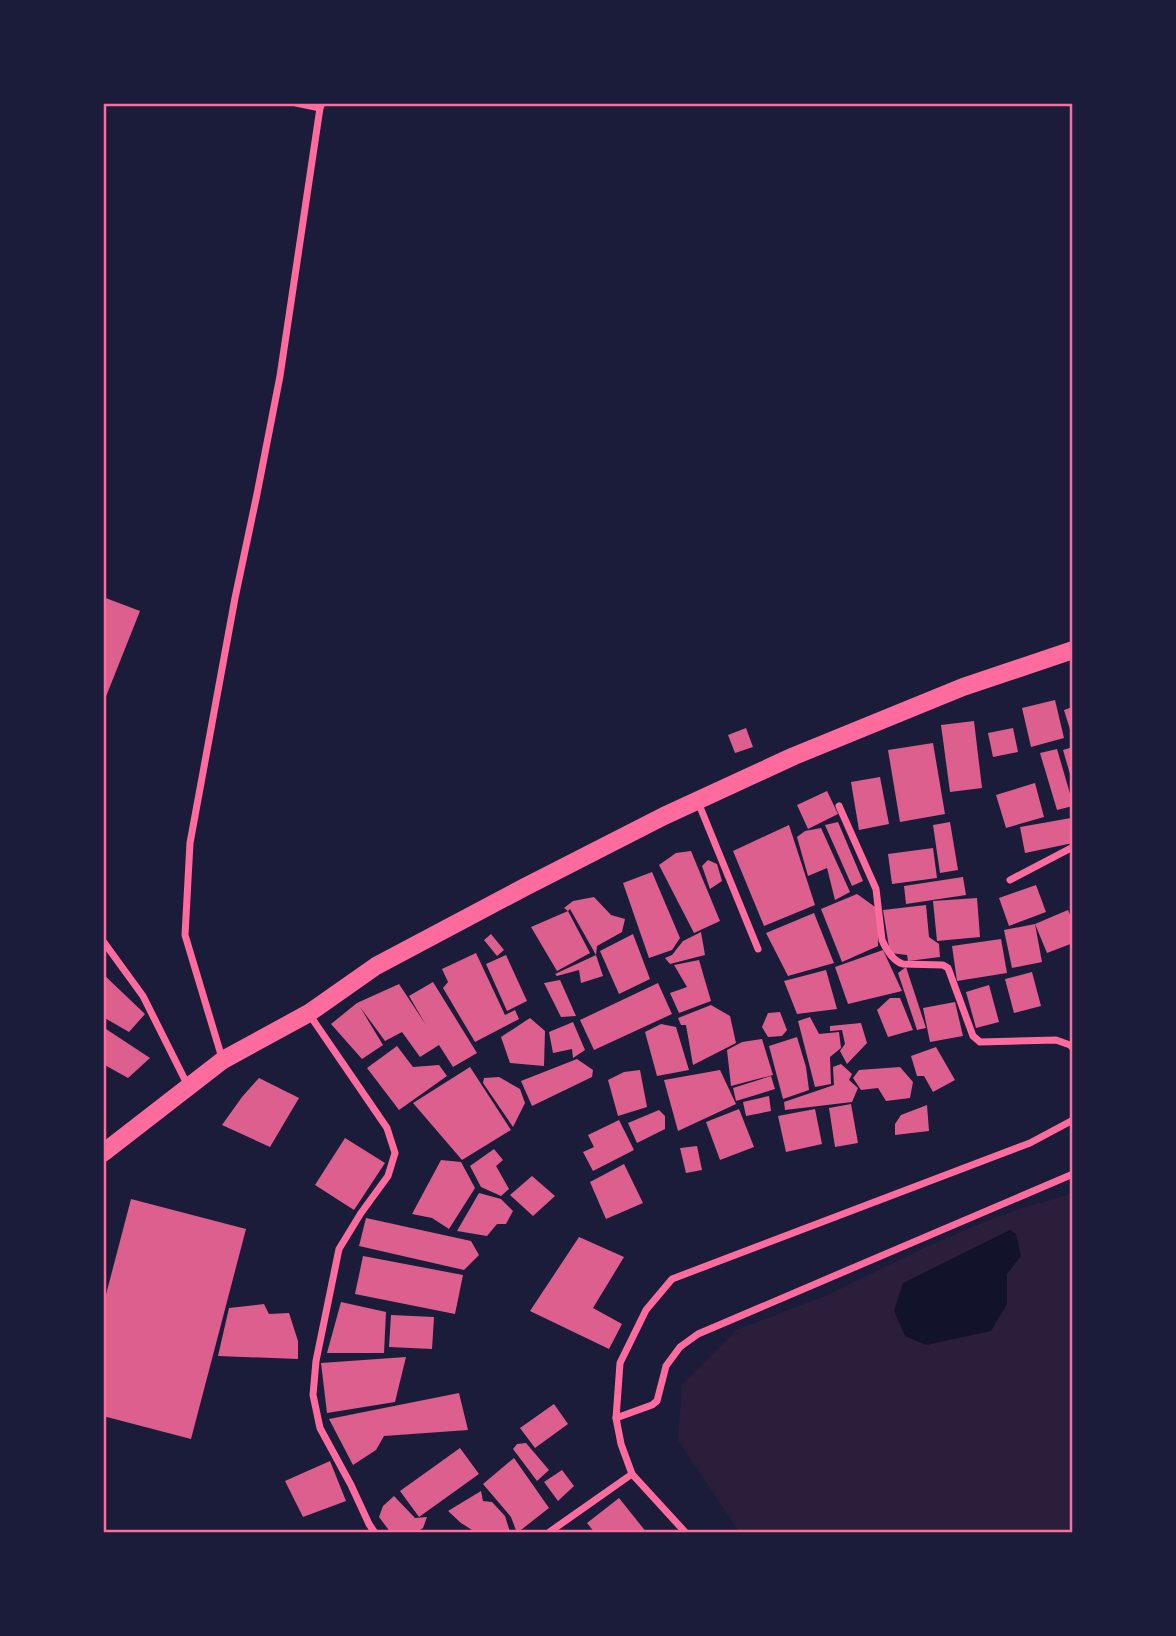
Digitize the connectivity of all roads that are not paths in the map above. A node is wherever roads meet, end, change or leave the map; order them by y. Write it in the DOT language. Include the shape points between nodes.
graph roads {
  1 [pos="296,103"];
  2 [pos="321,106"];
  3 [pos="1073,650"];
  4 [pos="697,801"];
  5 [pos="839,806"];
  6 [pos="1073,847"];
  7 [pos="1010,880"];
  8 [pos="103,942"];
  9 [pos="758,949"];
  10 [pos="309,1013"];
  11 [pos="1073,1048"];
  12 [pos="223,1060"];
  13 [pos="188,1086"];
  14 [pos="1073,1120"];
  15 [pos="103,1153"];
  16 [pos="1073,1174"];
  17 [pos="616,1418"];
  18 [pos="632,1474"];
  19 [pos="375,1533"];
  20 [pos="548,1533"];
  21 [pos="686,1533"];
  1 -- 2 [label="street"];
  2 -- 12 [label="street" via="280,376 190,844 185,935"];
  3 -- 4 [label="main road" via="951,692"];
  4 -- 9 [label="street"];
  4 -- 10 [label="main road" via="376,966"];
  5 -- 11 [label="street" via="876,889 885,948 898,962 948,968 973,1036 980,1042 1056,1040"];
  6 -- 7 [label="street"];
  8 -- 13 [label="street" via="144,996"];
  10 -- 12 [label="main road"];
  10 -- 19 [label="street" via="387,1128 395,1153 388,1176 340,1249 313,1395 320,1428"];
  12 -- 13 [label="main road"];
  13 -- 15 [label="main road"];
  14 -- 17 [label="street" via="1030,1143 672,1279 646,1310 620,1363"];
  16 -- 17 [label="street" via="698,1334 680,1347 666,1366 657,1401"];
  17 -- 18 [label="street"];
  18 -- 20 [label="street"];
  18 -- 21 [label="street"];
}
